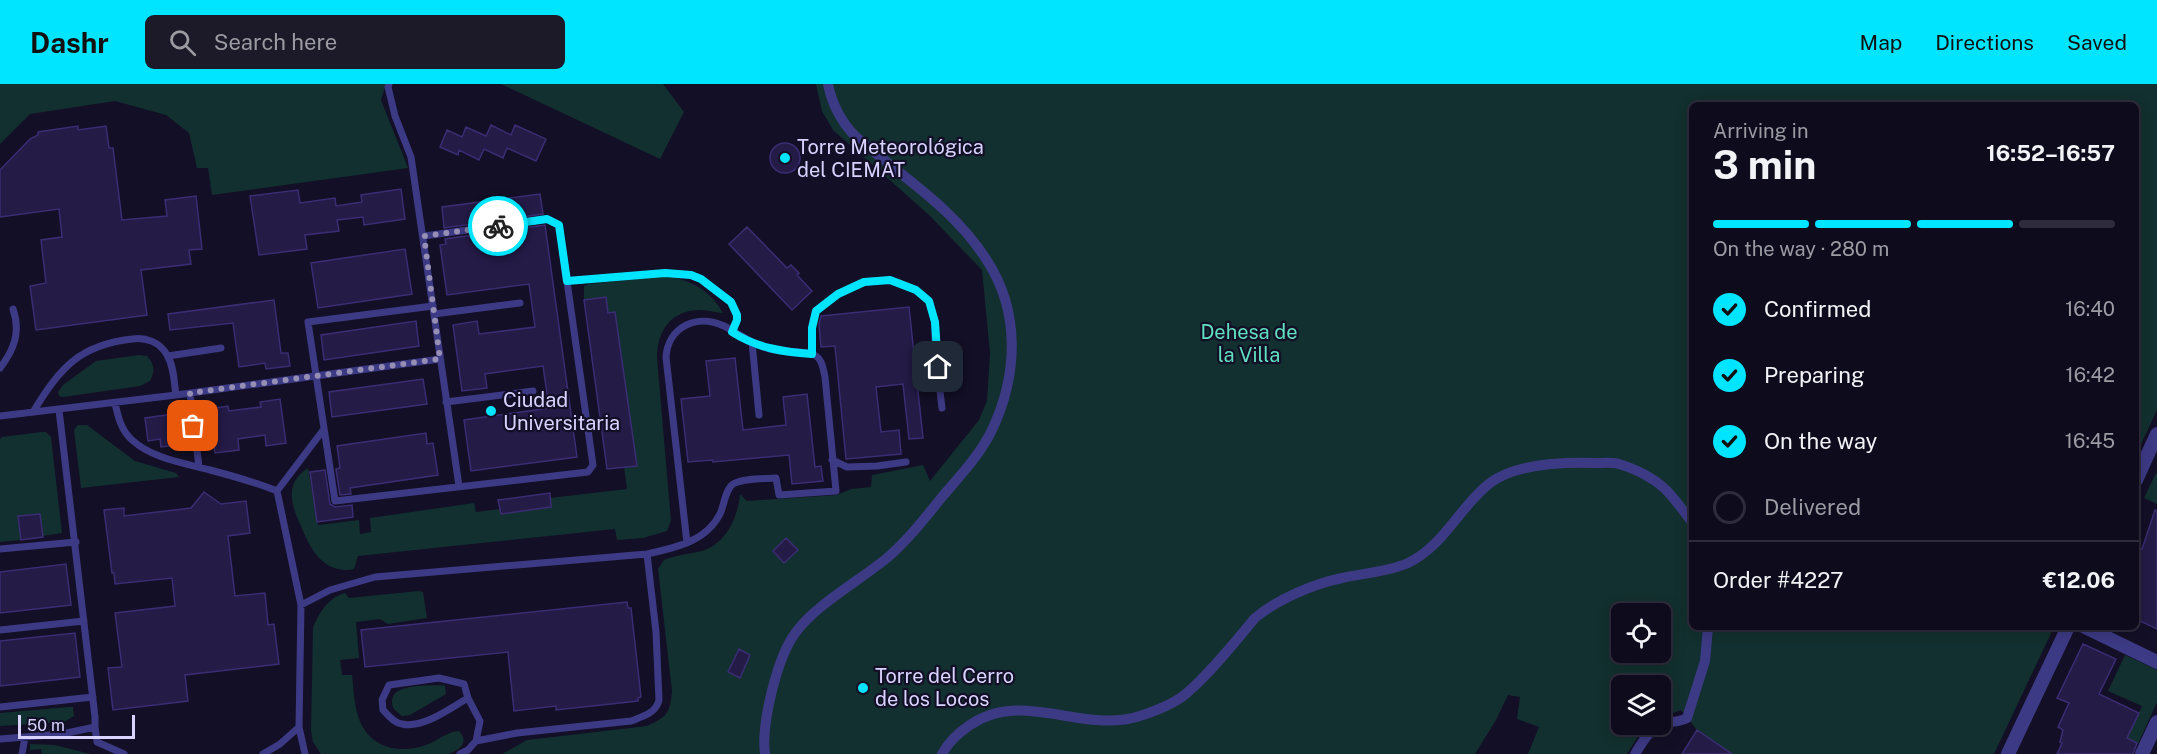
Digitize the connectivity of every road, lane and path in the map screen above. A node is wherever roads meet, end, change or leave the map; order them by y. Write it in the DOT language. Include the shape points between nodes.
graph roads {
  1 [pos="389,84"];
  2 [pos="828,84"];
  3 [pos="424,236"];
  4 [pos="567,281"];
  5 [pos="520,303"];
  6 [pos="13,309"];
  7 [pos="433,310"];
  8 [pos="732,332"];
  9 [pos="752,342"];
  10 [pos="221,348"];
  11 [pos="812,354"];
  12 [pos="168,356"];
  13 [pos="440,359"];
  14 [pos="0,368"];
  15 [pos="315,375"];
  16 [pos="532,391"];
  17 [pos="190,393"];
  18 [pos="176,395"];
  19 [pos="446,402"];
  20 [pos="115,403"];
  21 [pos="942,408"];
  22 [pos="59,410"];
  23 [pos="33,412"];
  24 [pos="759,415"];
  25 [pos="0,416"];
  26 [pos="324,429"];
  27 [pos="2157,434"];
  28 [pos="832,460"];
  29 [pos="906,462"];
  30 [pos="199,467"];
  31 [pos="2139,473"];
  32 [pos="459,486"];
  33 [pos="277,491"];
  34 [pos="1689,518"];
  35 [pos="76,542"];
  36 [pos="687,543"];
  37 [pos="0,549"];
  38 [pos="647,554"];
  39 [pos="301,605"];
  40 [pos="84,621"];
  41 [pos="0,630"];
  42 [pos="1708,630"];
  43 [pos="2067,630"];
  44 [pos="2091,630"];
  45 [pos="2157,662"];
  46 [pos="93,697"];
  47 [pos="468,698"];
  48 [pos="0,707"];
  49 [pos="2157,722"];
  50 [pos="95,727"];
  51 [pos="300,727"];
  52 [pos="25,737"];
  53 [pos="0,739"];
  54 [pos="476,741"];
  55 [pos="22,754"];
  56 [pos="124,754"];
  57 [pos="263,754"];
  58 [pos="305,754"];
  59 [pos="459,754"];
  60 [pos="765,754"];
  61 [pos="942,754"];
  62 [pos="1635,754"];
  63 [pos="2008,754"];
  64 [pos="2142,754"];
  1 -- 3 [label="lane" via="395,116 411,157"];
  2 -- 60 [label="street" via="843,124 946,211 986,258 1010,312 1013,343 1006,390 990,432 964,469 909,537 795,633 786,649 768,710"];
  3 -- 4 [label="lane" via="547,219 559,225"];
  3 -- 7 [label="lane"];
  4 -- 8 [label="lane" via="665,273 691,275 731,302 737,315"];
  4 -- 32 [label="lane" via="593,465 588,472"];
  5 -- 7 [label="lane"];
  6 -- 14 [label="lane" via="15,345"];
  7 -- 13 [label="lane"];
  7 -- 15 [label="lane" via="308,322"];
  8 -- 9 [label="lane"];
  8 -- 36 [label="lane" via="718,324 692,323 680,328 667,345"];
  9 -- 11 [label="lane" via="769,349"];
  9 -- 24 [label="lane"];
  10 -- 12 [label="lane"];
  11 -- 21 [label="lane" via="816,311 838,294 864,282 890,280 916,290 929,301 935,322"];
  11 -- 28 [label="lane" via="822,362 825,377"];
  12 -- 18 [label="lane"];
  12 -- 23 [label="lane" via="161,346 138,338 88,349 51,382"];
  13 -- 15 [label="lane"];
  13 -- 19 [label="lane"];
  15 -- 17 [label="lane"];
  15 -- 26 [label="lane"];
  16 -- 19 [label="lane"];
  17 -- 18 [label="lane"];
  17 -- 30 [label="lane"];
  18 -- 20 [label="lane"];
  19 -- 32 [label="lane"];
  20 -- 22 [label="lane"];
  20 -- 30 [label="lane" via="121,427 131,440 162,458"];
  22 -- 23 [label="lane"];
  22 -- 35 [label="lane"];
  23 -- 25 [label="lane"];
  26 -- 32 [label="lane" via="335,501"];
  26 -- 33 [label="lane"];
  27 -- 31 [label="street"];
  28 -- 29 [label="lane" via="847,467"];
  28 -- 36 [label="lane" via="836,491 779,495 776,478 734,484 719,516 703,534"];
  30 -- 33 [label="lane"];
  33 -- 39 [label="lane"];
  34 -- 61 [label="street" via="1673,496 1652,479 1618,463 1571,462 1510,473 1491,483 1425,553 1409,562 1339,578 1267,608 1186,694 1162,707 1115,722 1033,711 995,712 958,733"];
  35 -- 37 [label="lane"];
  35 -- 40 [label="lane"];
  36 -- 38 [label="lane"];
  38 -- 39 [label="lane" via="375,577 330,590"];
  38 -- 54 [label="lane" via="656,632 657,707 632,721"];
  39 -- 51 [label="lane"];
  40 -- 41 [label="lane"];
  40 -- 46 [label="lane"];
  42 -- 62 [label="street" via="1705,661 1687,718 1652,730"];
  43 -- 63 [label="street"];
  44 -- 45 [label="street"];
  46 -- 48 [label="lane"];
  46 -- 50 [label="lane"];
  47 -- 47 [label="lane" via="464,684 439,678 389,685 382,700 383,710 390,718 411,724"];
  47 -- 54 [label="lane" via="480,722"];
  49 -- 64 [label="street"];
  50 -- 52 [label="lane"];
  50 -- 56 [label="lane" via="98,742"];
  51 -- 57 [label="lane"];
  51 -- 58 [label="lane"];
  52 -- 53 [label="lane"];
  52 -- 55 [label="lane"];
  54 -- 59 [label="lane"];
}
